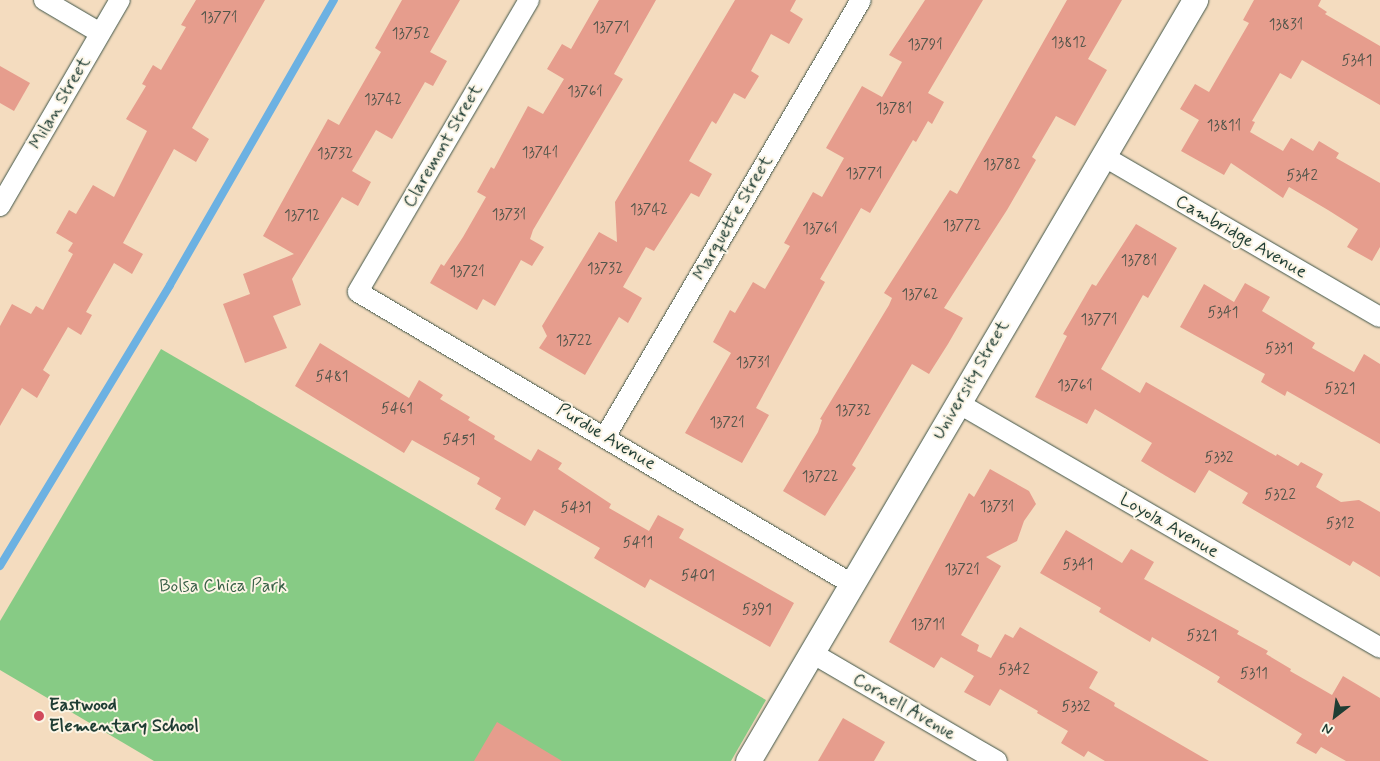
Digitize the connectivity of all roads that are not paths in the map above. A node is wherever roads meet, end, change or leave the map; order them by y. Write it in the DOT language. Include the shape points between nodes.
graph roads {
  1 [pos="44,0"];
  2 [pos="120,0"];
  3 [pos="529,0"];
  4 [pos="861,0"];
  5 [pos="1194,0"];
  6 [pos="100,33"];
  7 [pos="1103,156"];
  8 [pos="0,206"];
  9 [pos="358,292"];
  10 [pos="1380,317"];
  11 [pos="958,403"];
  12 [pos="605,437"];
  13 [pos="852,584"];
  14 [pos="1380,648"];
  15 [pos="812,653"];
  16 [pos="748,761"];
  17 [pos="997,761"];
  1 -- 6 [label="street"];
  2 -- 6 [label="street, Milan Street"];
  3 -- 9 [label="street, Claremont Street"];
  4 -- 12 [label="street, Marquette Street"];
  5 -- 7 [label="street, University Street"];
  6 -- 8 [label="street, Milan Street"];
  7 -- 10 [label="street, Cambridge Avenue"];
  7 -- 11 [label="street, University Street"];
  9 -- 12 [label="street, Purdue Avenue"];
  11 -- 13 [label="street, University Street"];
  11 -- 14 [label="street, Loyola Avenue"];
  12 -- 13 [label="street, Purdue Avenue"];
  13 -- 15 [label="street, University Street"];
  15 -- 16 [label="street, University Street"];
  15 -- 17 [label="street, Cornell Avenue"];
}
